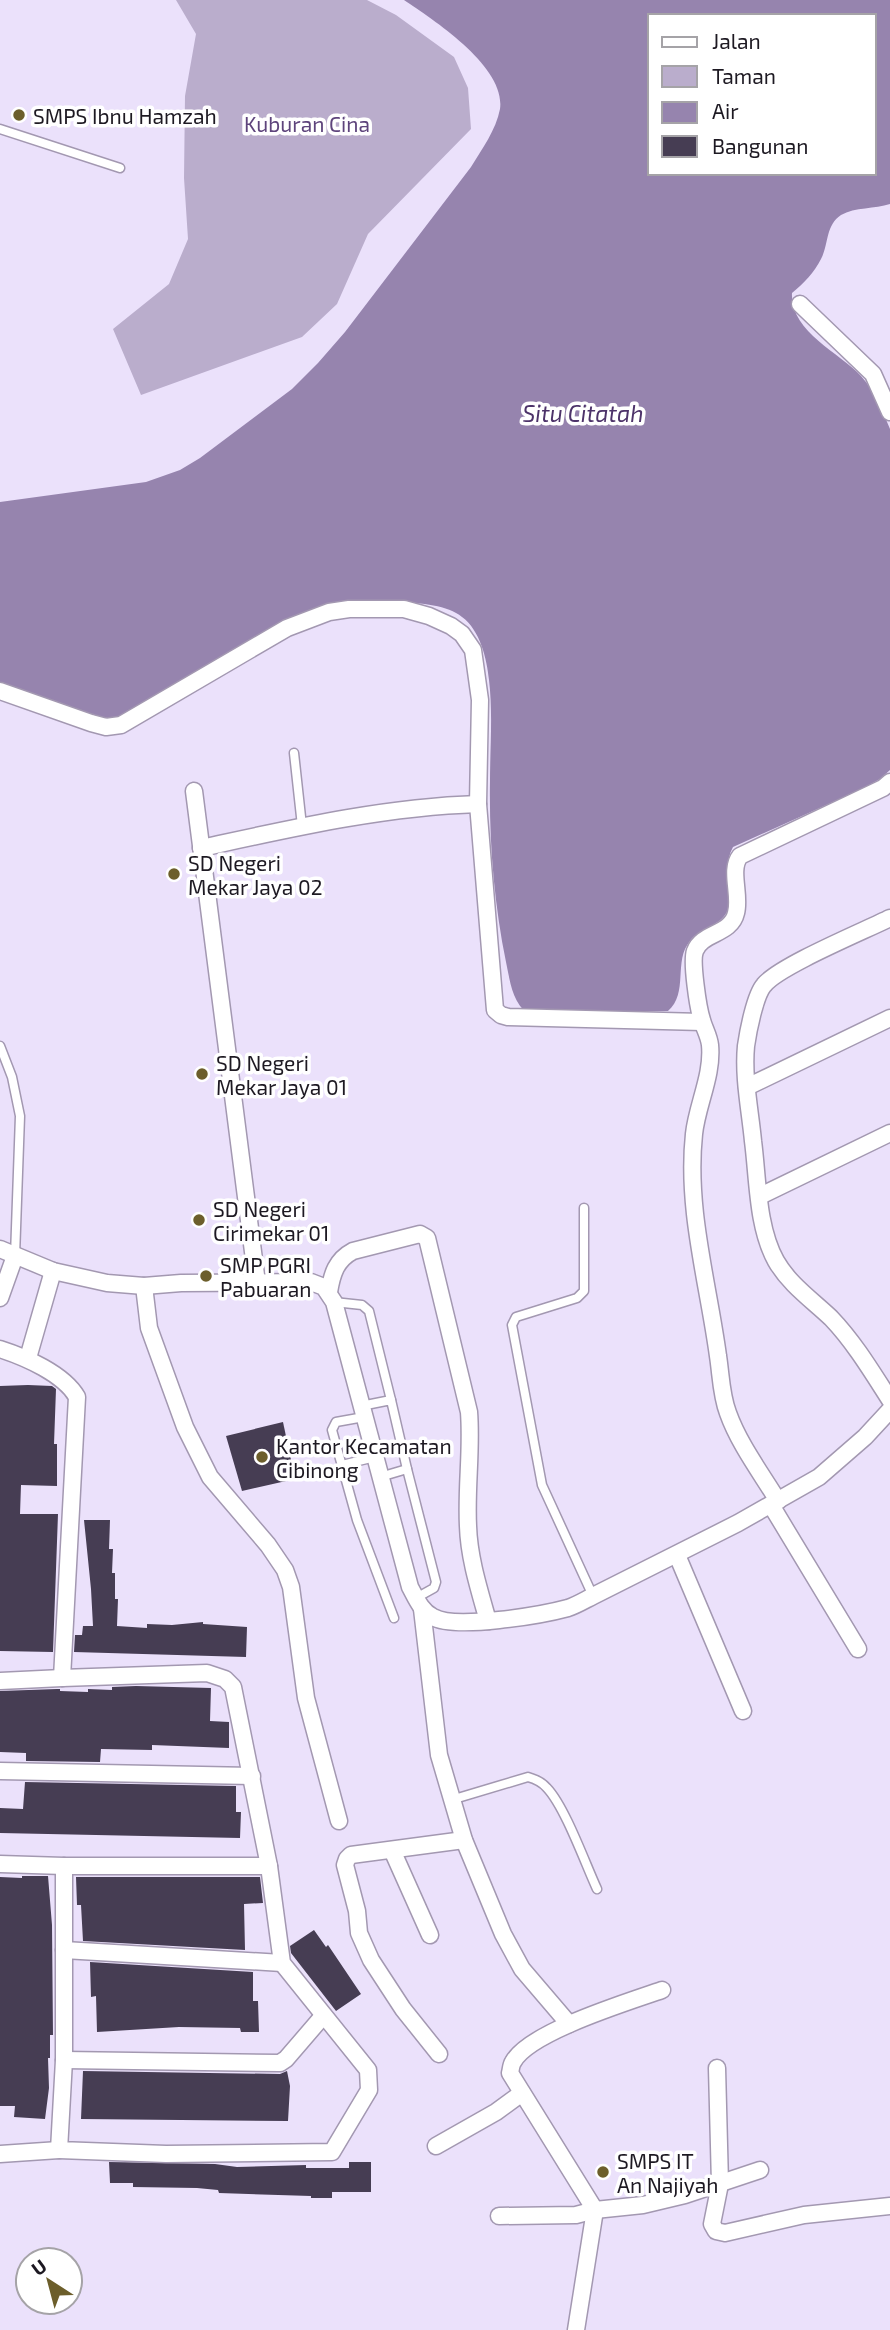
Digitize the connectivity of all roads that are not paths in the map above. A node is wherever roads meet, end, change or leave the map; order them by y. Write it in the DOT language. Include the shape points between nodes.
graph roads {
  1 [pos="0,129"];
  2 [pos="120,167"];
  3 [pos="800,304"];
  4 [pos="890,412"];
  5 [pos="0,691"];
  6 [pos="293,753"];
  7 [pos="890,782"];
  8 [pos="194,791"];
  9 [pos="478,804"];
  10 [pos="302,826"];
  11 [pos="201,848"];
  12 [pos="890,918"];
  13 [pos="890,1018"];
  14 [pos="702,1022"];
  15 [pos="0,1046"];
  16 [pos="747,1087"];
  17 [pos="890,1133"];
  18 [pos="760,1196"];
  19 [pos="584,1208"];
  20 [pos="8,1252"];
  21 [pos="52,1270"];
  22 [pos="257,1283"];
  23 [pos="144,1286"];
  24 [pos="332,1297"];
  25 [pos="0,1298"];
  26 [pos="0,1349"];
  27 [pos="28,1359"];
  28 [pos="391,1400"];
  29 [pos="890,1400"];
  30 [pos="890,1410"];
  31 [pos="362,1412"];
  32 [pos="375,1457"];
  33 [pos="342,1465"];
  34 [pos="407,1469"];
  35 [pos="380,1477"];
  36 [pos="774,1503"];
  37 [pos="677,1555"];
  38 [pos="591,1597"];
  39 [pos="419,1604"];
  40 [pos="394,1618"];
  41 [pos="488,1621"];
  42 [pos="859,1650"];
  43 [pos="62,1678"];
  44 [pos="0,1681"];
  45 [pos="743,1711"];
  46 [pos="0,1771"];
  47 [pos="252,1776"];
  48 [pos="451,1800"];
  49 [pos="339,1821"];
  50 [pos="464,1840"];
  51 [pos="392,1850"];
  52 [pos="0,1864"];
  53 [pos="270,1866"];
  54 [pos="64,1867"];
  55 [pos="597,1889"];
  56 [pos="430,1935"];
  57 [pos="64,1950"];
  58 [pos="282,1963"];
  59 [pos="662,1990"];
  60 [pos="323,2016"];
  61 [pos="569,2024"];
  62 [pos="439,2054"];
  63 [pos="64,2060"];
  64 [pos="717,2068"];
  65 [pos="522,2093"];
  66 [pos="436,2146"];
  67 [pos="59,2150"];
  68 [pos="0,2154"];
  69 [pos="760,2171"];
  70 [pos="720,2184"];
  71 [pos="890,2206"];
  72 [pos="595,2210"];
  73 [pos="499,2217"];
  74 [pos="576,2330"];
  1 -- 2 [label="lane"];
  3 -- 4 [label="street" via="873,374"];
  5 -- 9 [label="street" via="106,727 121,724 305,620 349,609 413,611 451,626 473,650 480,700"];
  6 -- 10 [label="lane"];
  7 -- 14 [label="street" via="740,856 733,921 695,951"];
  8 -- 11 [label="street"];
  9 -- 10 [label="street" via="413,807"];
  9 -- 14 [label="street" via="495,1010 508,1017"];
  10 -- 11 [label="street"];
  11 -- 22 [label="street"];
  12 -- 16 [label="street" via="764,984 746,1047"];
  13 -- 16 [label="street"];
  14 -- 36 [label="street" via="710,1044 694,1134 693,1190 703,1273 728,1414"];
  15 -- 20 [label="lane" via="20,1116"];
  16 -- 18 [label="street"];
  17 -- 18 [label="street"];
  18 -- 29 [label="street" via="766,1237 781,1269 858,1351"];
  19 -- 38 [label="lane" via="584,1291 577,1298 516,1317 512,1325 542,1485"];
  20 -- 21 [label="street"];
  20 -- 25 [label="street"];
  21 -- 23 [label="street"];
  21 -- 27 [label="street"];
  22 -- 23 [label="street"];
  22 -- 24 [label="street" via="311,1282"];
  23 -- 49 [label="street" via="149,1328 184,1427 210,1477 285,1570 306,1698"];
  24 -- 28 [label="lane" via="369,1311"];
  24 -- 31 [label="street"];
  24 -- 41 [label="street" via="333,1273 353,1251 420,1234 427,1238 469,1412 468,1526 472,1562"];
  26 -- 27 [label="street"];
  27 -- 43 [label="street" via="67,1384 78,1397"];
  28 -- 31 [label="lane"];
  28 -- 34 [label="lane"];
  30 -- 36 [label="street" via="819,1477"];
  31 -- 32 [label="street"];
  31 -- 33 [label="lane" via="333,1425"];
  32 -- 33 [label="lane"];
  32 -- 35 [label="street"];
  33 -- 40 [label="lane"];
  34 -- 35 [label="lane"];
  34 -- 39 [label="lane" via="436,1582"];
  35 -- 39 [label="street" via="410,1587"];
  36 -- 37 [label="street"];
  36 -- 42 [label="street"];
  37 -- 38 [label="street"];
  37 -- 45 [label="street"];
  38 -- 41 [label="street" via="570,1607"];
  39 -- 41 [label="street" via="432,1617 447,1622"];
  39 -- 48 [label="street" via="435,1729"];
  43 -- 44 [label="street"];
  43 -- 47 [label="street" via="207,1673 225,1679 237,1699"];
  46 -- 47 [label="street"];
  47 -- 53 [label="street"];
  48 -- 50 [label="street"];
  48 -- 55 [label="lane" via="528,1777 535,1779 557,1803"];
  50 -- 51 [label="street"];
  50 -- 61 [label="street" via="522,1969"];
  51 -- 56 [label="street"];
  51 -- 62 [label="street" via="347,1859 359,1933 380,1975"];
  52 -- 54 [label="street"];
  53 -- 54 [label="street"];
  53 -- 58 [label="street"];
  54 -- 57 [label="street"];
  57 -- 58 [label="street"];
  57 -- 63 [label="street"];
  58 -- 60 [label="street"];
  59 -- 61 [label="street"];
  60 -- 63 [label="street" via="280,2063"];
  60 -- 67 [label="street" via="361,2060 370,2081 332,2152"];
  61 -- 65 [label="street" via="513,2061 510,2073"];
  63 -- 67 [label="street"];
  64 -- 70 [label="street"];
  65 -- 66 [label="street"];
  65 -- 72 [label="street"];
  67 -- 68 [label="street"];
  69 -- 70 [label="street"];
  70 -- 71 [label="street" via="712,2224 725,2233 808,2215"];
  70 -- 72 [label="street" via="643,2205"];
  72 -- 73 [label="street" via="576,2215"];
  72 -- 74 [label="street"];
}
